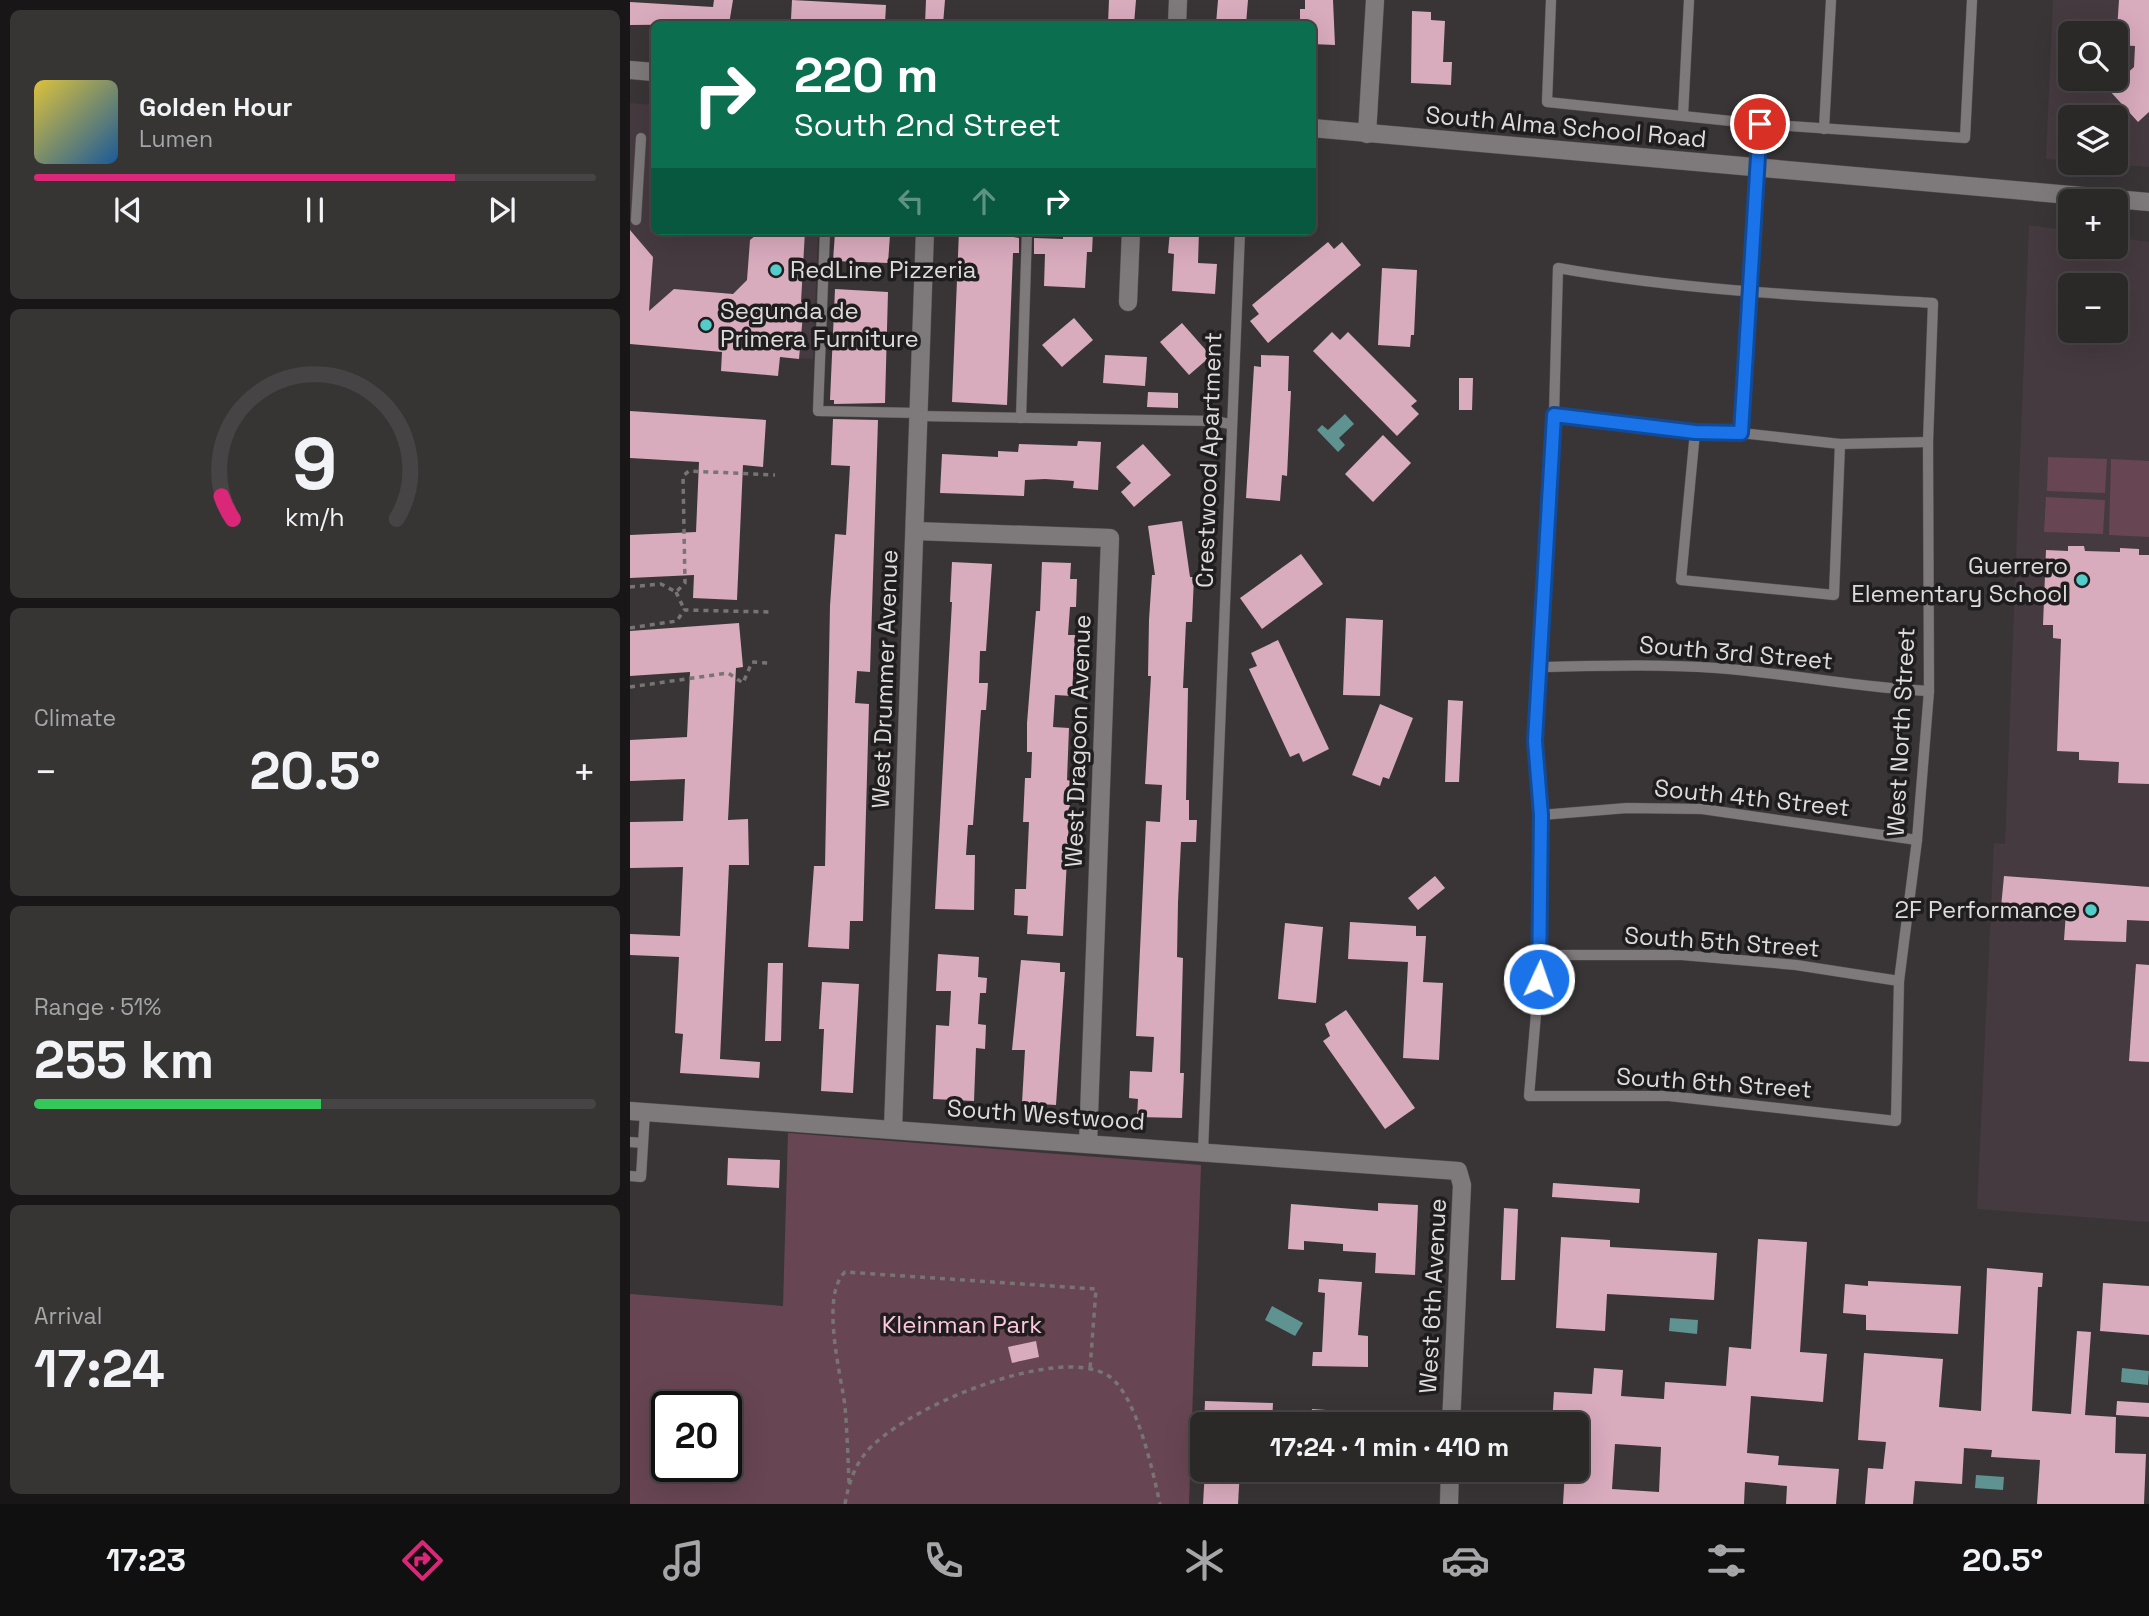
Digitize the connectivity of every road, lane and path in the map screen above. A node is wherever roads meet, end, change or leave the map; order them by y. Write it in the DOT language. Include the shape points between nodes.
graph roads {
  1 [pos="1178,0"];
  2 [pos="1375,0"];
  3 [pos="1551,0"];
  4 [pos="1689,0"];
  5 [pos="1831,0"];
  6 [pos="1972,0"];
  7 [pos="1177,21"];
  8 [pos="630,70"];
  9 [pos="651,72"];
  10 [pos="1683,115"];
  11 [pos="1760,124"];
  12 [pos="1316,128"];
  13 [pos="1824,129"];
  14 [pos="1367,134"];
  15 [pos="641,138"];
  16 [pos="1755,169"];
  17 [pos="2149,202"];
  18 [pos="636,220"];
  19 [pos="825,235"];
  20 [pos="925,235"];
  21 [pos="1027,235"];
  22 [pos="1130,235"];
  23 [pos="1240,235"];
  24 [pos="1749,293"];
  25 [pos="1128,302"];
  26 [pos="919,415"];
  27 [pos="1554,415"];
  28 [pos="1021,418"];
  29 [pos="1230,424"];
  30 [pos="1695,432"];
  31 [pos="1741,433"];
  32 [pos="1928,442"];
  33 [pos="1840,444"];
  34 [pos="775,475"];
  35 [pos="915,531"];
  36 [pos="630,587"];
  37 [pos="676,592"];
  38 [pos="684,610"];
  39 [pos="770,612"];
  40 [pos="630,628"];
  41 [pos="768,663"];
  42 [pos="1539,667"];
  43 [pos="630,687"];
  44 [pos="1929,691"];
  45 [pos="1541,815"];
  46 [pos="1917,840"];
  47 [pos="1541,955"];
  48 [pos="1899,981"];
  49 [pos="637,1111"];
  50 [pos="1896,1121"];
  51 [pos="892,1129"];
  52 [pos="630,1142"];
  53 [pos="643,1143"];
  54 [pos="1088,1143"];
  55 [pos="1203,1151"];
  56 [pos="1458,1171"];
  57 [pos="630,1176"];
  58 [pos="1090,1369"];
  59 [pos="1452,1412"];
  60 [pos="1450,1482"];
  61 [pos="849,1483"];
  62 [pos="845,1503"];
  63 [pos="1160,1504"];
  64 [pos="1449,1504"];
  1 -- 7 [label="street"];
  2 -- 14 [label="street"];
  3 -- 10 [label="lane" via="1547,102"];
  4 -- 10 [label="lane"];
  5 -- 13 [label="lane"];
  6 -- 13 [label="lane" via="1965,138"];
  8 -- 9 [label="street"];
  10 -- 11 [label="lane"];
  11 -- 13 [label="lane"];
  11 -- 16 [label="lane"];
  12 -- 14 [label="street, South Alma School Road"];
  14 -- 16 [label="street, South Alma School Road"];
  15 -- 18 [label="lane"];
  16 -- 17 [label="street, South Alma School Road"];
  16 -- 24 [label="lane"];
  19 -- 26 [label="lane" via="818,411"];
  20 -- 26 [label="street, West Drummer Avenue"];
  21 -- 28 [label="lane"];
  22 -- 25 [label="street"];
  23 -- 29 [label="lane, Crestwood Apartment"];
  24 -- 27 [label="lane" via="1558,268"];
  24 -- 31 [label="lane"];
  24 -- 32 [label="lane, West North Street" via="1933,303"];
  26 -- 28 [label="lane"];
  26 -- 35 [label="street, West Drummer Avenue"];
  27 -- 30 [label="lane"];
  27 -- 42 [label="lane"];
  28 -- 29 [label="lane"];
  29 -- 55 [label="lane, Crestwood Apartment"];
  30 -- 31 [label="lane"];
  30 -- 33 [label="lane" via="1681,580 1835,595"];
  31 -- 33 [label="lane"];
  32 -- 33 [label="lane"];
  32 -- 44 [label="lane, West North Street"];
  34 -- 37 [label="path" via="689,471 683,476 685,583"];
  35 -- 51 [label="street, West Drummer Avenue"];
  35 -- 54 [label="street, West Dragoon Avenue" via="1110,538"];
  36 -- 37 [label="path" via="661,584"];
  37 -- 38 [label="path"];
  38 -- 39 [label="path"];
  38 -- 40 [label="path" via="677,621"];
  41 -- 43 [label="path" via="752,662 743,683 728,673"];
  42 -- 44 [label="lane, South 3rd Street" via="1714,668 1867,688"];
  42 -- 45 [label="lane" via="1535,741"];
  44 -- 46 [label="lane, West North Street"];
  45 -- 46 [label="lane, South 4th Street" via="1627,808 1702,809"];
  45 -- 47 [label="lane"];
  46 -- 48 [label="lane, West North Street"];
  47 -- 48 [label="lane, South 5th Street" via="1682,955 1796,965"];
  47 -- 50 [label="lane, South 6th Street" via="1528,1096 1669,1096"];
  48 -- 50 [label="lane, West North Street"];
  49 -- 51 [label="street, South Westwood"];
  49 -- 53 [label="lane"];
  51 -- 54 [label="street, South Westwood"];
  52 -- 53 [label="lane"];
  53 -- 57 [label="lane" via="641,1177"];
  54 -- 55 [label="street, South Westwood"];
  55 -- 56 [label="street, South Westwood"];
  56 -- 59 [label="street, West 6th Avenue" via="1462,1185"];
  58 -- 61 [label="path" via="1027,1374 939,1401 881,1438 863,1456"];
  58 -- 61 [label="path" via="1096,1289 845,1272 837,1284 834,1335"];
  58 -- 63 [label="path" via="1114,1380 1128,1402"];
  60 -- 64 [label="street"];
  61 -- 62 [label="path"];
}
